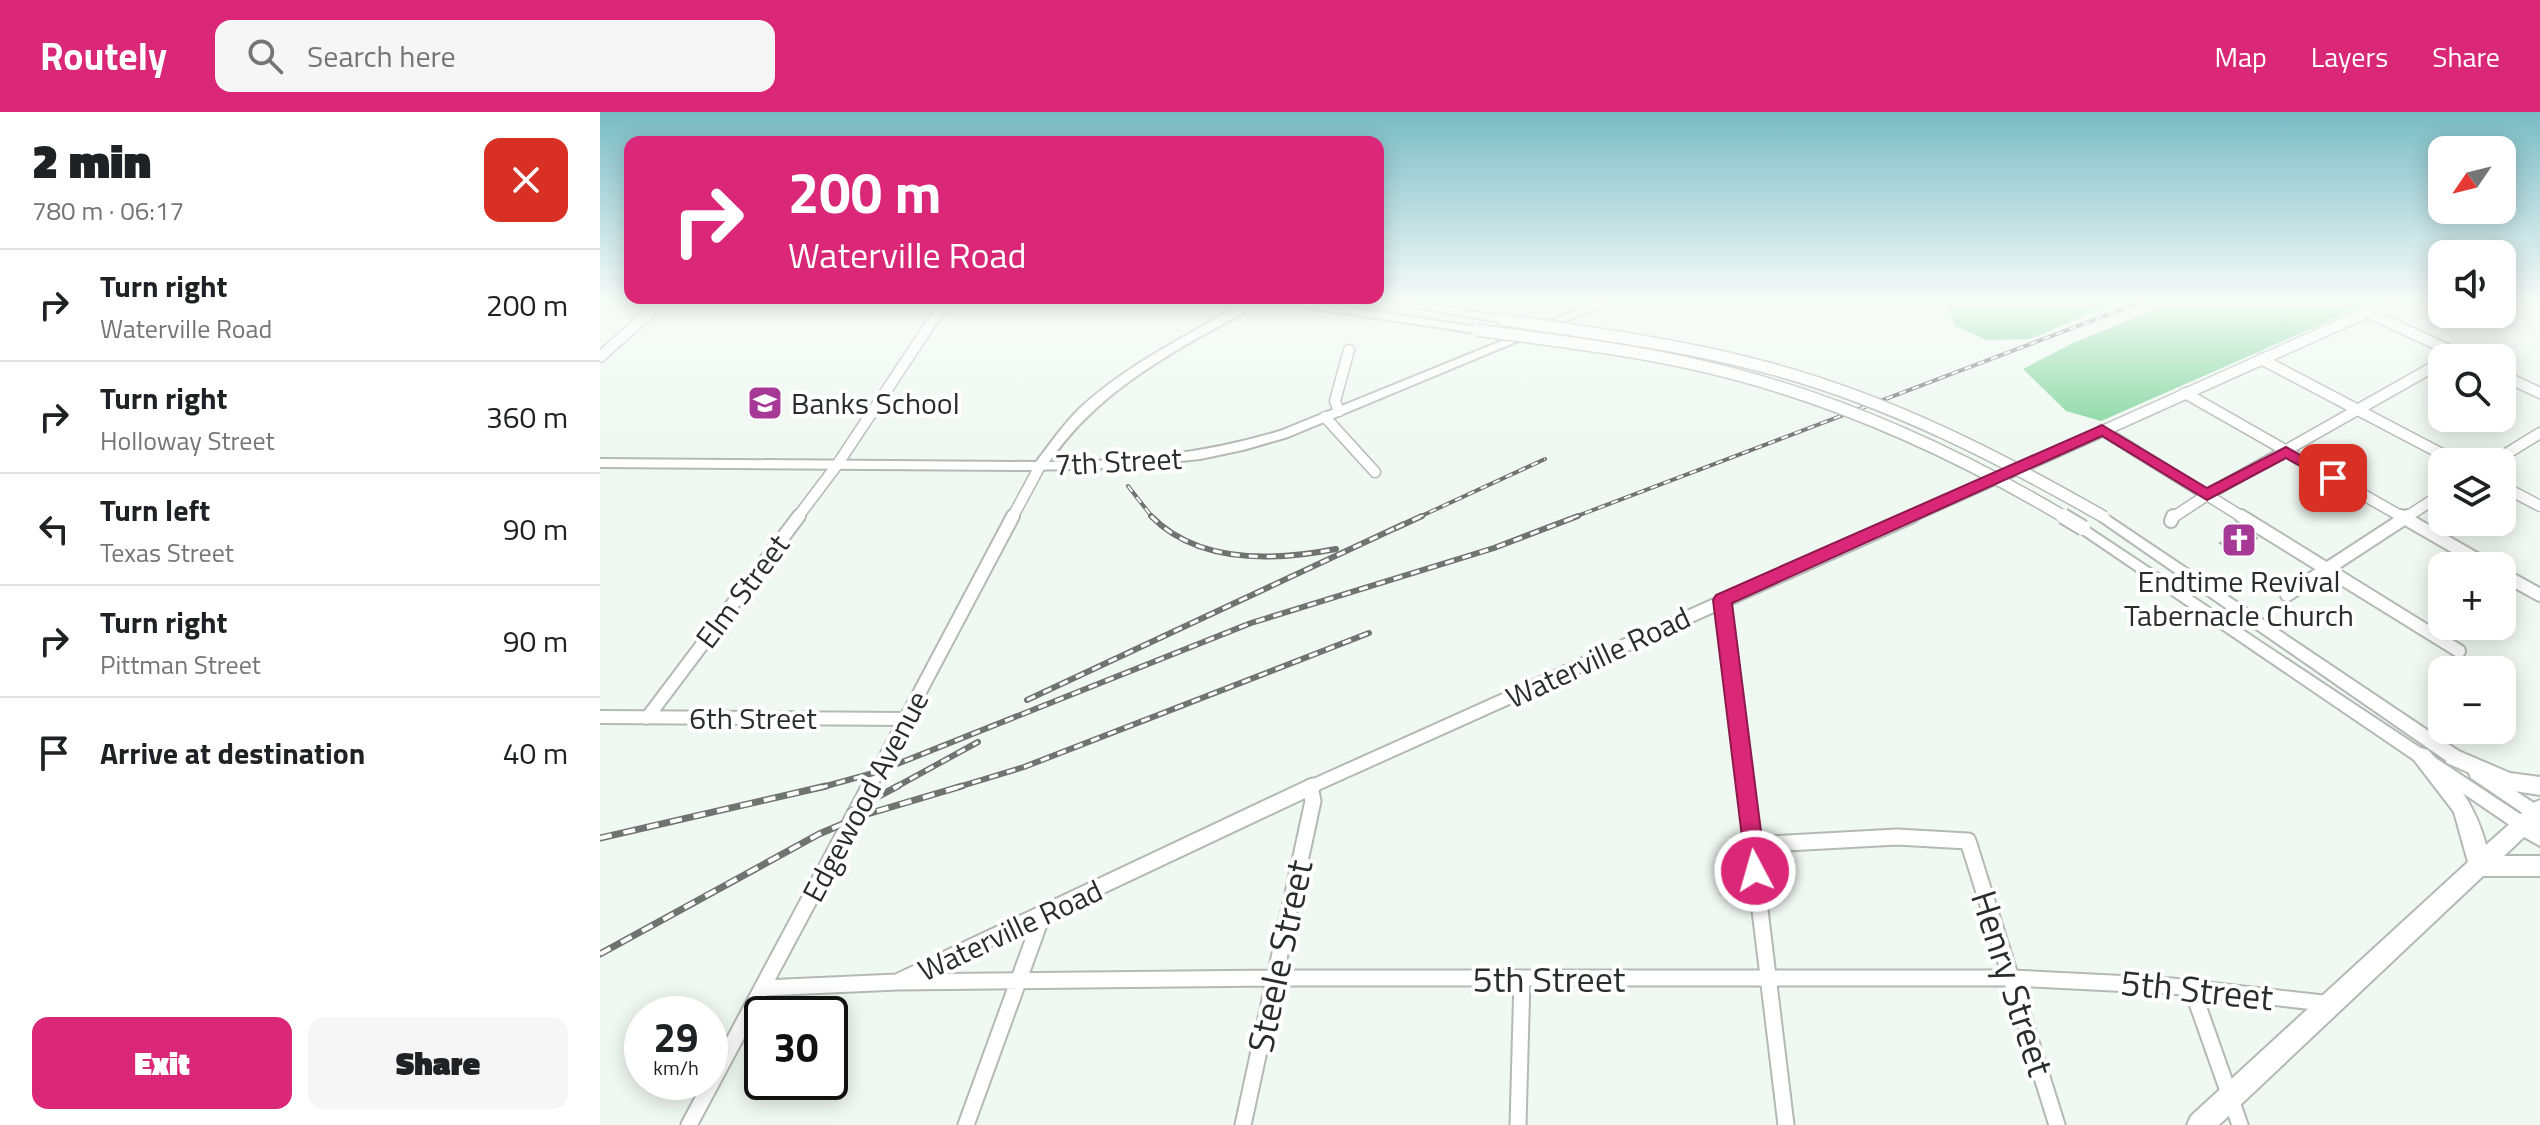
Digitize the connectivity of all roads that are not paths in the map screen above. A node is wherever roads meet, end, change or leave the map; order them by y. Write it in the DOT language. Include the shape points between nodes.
graph roads {
  1 [pos="914,349"];
  2 [pos="1170,349"];
  3 [pos="1491,349"];
  4 [pos="1603,349"];
  5 [pos="1684,349"];
  6 [pos="2283,349"];
  7 [pos="1349,350"];
  8 [pos="2261,359"];
  9 [pos="2428,370"];
  10 [pos="2516,382"];
  11 [pos="2185,393"];
  12 [pos="2540,393"];
  13 [pos="2357,410"];
  14 [pos="1339,411"];
  15 [pos="1325,417"];
  16 [pos="2102,430"];
  17 [pos="2540,433"];
  18 [pos="2430,448"];
  19 [pos="2516,448"];
  20 [pos="2286,452"];
  21 [pos="600,463"];
  22 [pos="837,465"];
  23 [pos="1040,466"];
  24 [pos="1375,472"];
  25 [pos="2516,493"];
  26 [pos="2207,495"];
  27 [pos="2428,503"];
  28 [pos="2540,506"];
  29 [pos="2405,518"];
  30 [pos="2171,521"];
  31 [pos="2464,552"];
  32 [pos="2325,568"];
  33 [pos="2516,581"];
  34 [pos="2539,593"];
  35 [pos="2287,595"];
  36 [pos="1722,600"];
  37 [pos="2459,651"];
  38 [pos="600,717"];
  39 [pos="647,718"];
  40 [pos="906,719"];
  41 [pos="2421,756"];
  42 [pos="2454,757"];
  43 [pos="2540,786"];
  44 [pos="1310,787"];
  45 [pos="2536,820"];
  46 [pos="1752,845"];
  47 [pos="2480,866"];
  48 [pos="2540,866"];
  49 [pos="1042,916"];
  50 [pos="1273,978"];
  51 [pos="1767,978"];
  52 [pos="2013,978"];
  53 [pos="1522,979"];
  54 [pos="1018,981"];
  55 [pos="897,982"];
  56 [pos="2191,986"];
  57 [pos="764,988"];
  58 [pos="2333,1004"];
  59 [pos="2230,1097"];
  60 [pos="689,1125"];
  61 [pos="966,1125"];
  62 [pos="1243,1125"];
  63 [pos="1518,1125"];
  64 [pos="1786,1125"];
  65 [pos="2057,1125"];
  66 [pos="2200,1125"];
  67 [pos="2240,1125"];
  1 -- 22 [label="street, Elm Street"];
  2 -- 23 [label="street" via="1101,394 1068,426"];
  3 -- 14 [label="street, 7th Street"];
  4 -- 41 [label="street, bridge" via="1721,370 1812,397 1946,450 2083,528"];
  5 -- 42 [label="street, bridge" via="1809,380 1953,435 2046,483 2104,517"];
  6 -- 8 [label="street, Waterville Road"];
  7 -- 14 [label="street" via="1335,401"];
  8 -- 11 [label="street, Waterville Road"];
  8 -- 13 [label="street"];
  9 -- 13 [label="street"];
  10 -- 12 [label="street"];
  11 -- 16 [label="street, Waterville Road"];
  11 -- 20 [label="street"];
  13 -- 18 [label="street"];
  13 -- 20 [label="street"];
  14 -- 15 [label="street, 7th Street"];
  15 -- 23 [label="street, 7th Street" via="1215,454"];
  15 -- 24 [label="street"];
  16 -- 26 [label="street"];
  16 -- 36 [label="street, Waterville Road"];
  17 -- 19 [label="street"];
  20 -- 26 [label="street"];
  20 -- 29 [label="street"];
  21 -- 22 [label="street, 7th Street"];
  22 -- 23 [label="street, 7th Street"];
  22 -- 39 [label="street, Elm Street"];
  23 -- 40 [label="street, Edgewood Avenue"];
  25 -- 28 [label="street"];
  26 -- 30 [label="street"];
  26 -- 32 [label="street"];
  27 -- 29 [label="street"];
  29 -- 31 [label="street"];
  29 -- 32 [label="street"];
  32 -- 35 [label="street"];
  32 -- 37 [label="street"];
  33 -- 34 [label="street"];
  36 -- 44 [label="street, Waterville Road"];
  36 -- 46 [label="street"];
  38 -- 39 [label="street, 6th Street"];
  39 -- 40 [label="street, 6th Street"];
  40 -- 57 [label="street, Edgewood Avenue"];
  41 -- 45 [label="street"];
  41 -- 47 [label="main road" via="2459,798"];
  42 -- 43 [label="main road" via="2508,781"];
  42 -- 45 [label="street"];
  44 -- 49 [label="street, Waterville Road"];
  44 -- 50 [label="street, Steele Street" via="1313,801"];
  45 -- 47 [label="main road"];
  46 -- 51 [label="street"];
  46 -- 52 [label="street, Henry Street" via="1897,837 1968,841"];
  47 -- 48 [label="main road"];
  47 -- 58 [label="main road"];
  49 -- 54 [label="street"];
  49 -- 55 [label="street, Waterville Road"];
  50 -- 53 [label="street, 5th Street"];
  50 -- 54 [label="street, 5th Street"];
  50 -- 62 [label="street, Steele Street"];
  51 -- 52 [label="street, 5th Street"];
  51 -- 53 [label="street, 5th Street"];
  51 -- 64 [label="street"];
  52 -- 56 [label="street, 5th Street"];
  52 -- 65 [label="street, Henry Street"];
  53 -- 63 [label="street"];
  54 -- 55 [label="street, 5th Street"];
  54 -- 61 [label="street"];
  55 -- 57 [label="street, 5th Street"];
  56 -- 58 [label="street, 5th Street"];
  56 -- 59 [label="street"];
  57 -- 60 [label="street, Edgewood Avenue"];
  58 -- 59 [label="main road"];
  59 -- 66 [label="main road"];
  59 -- 67 [label="street"];
}
